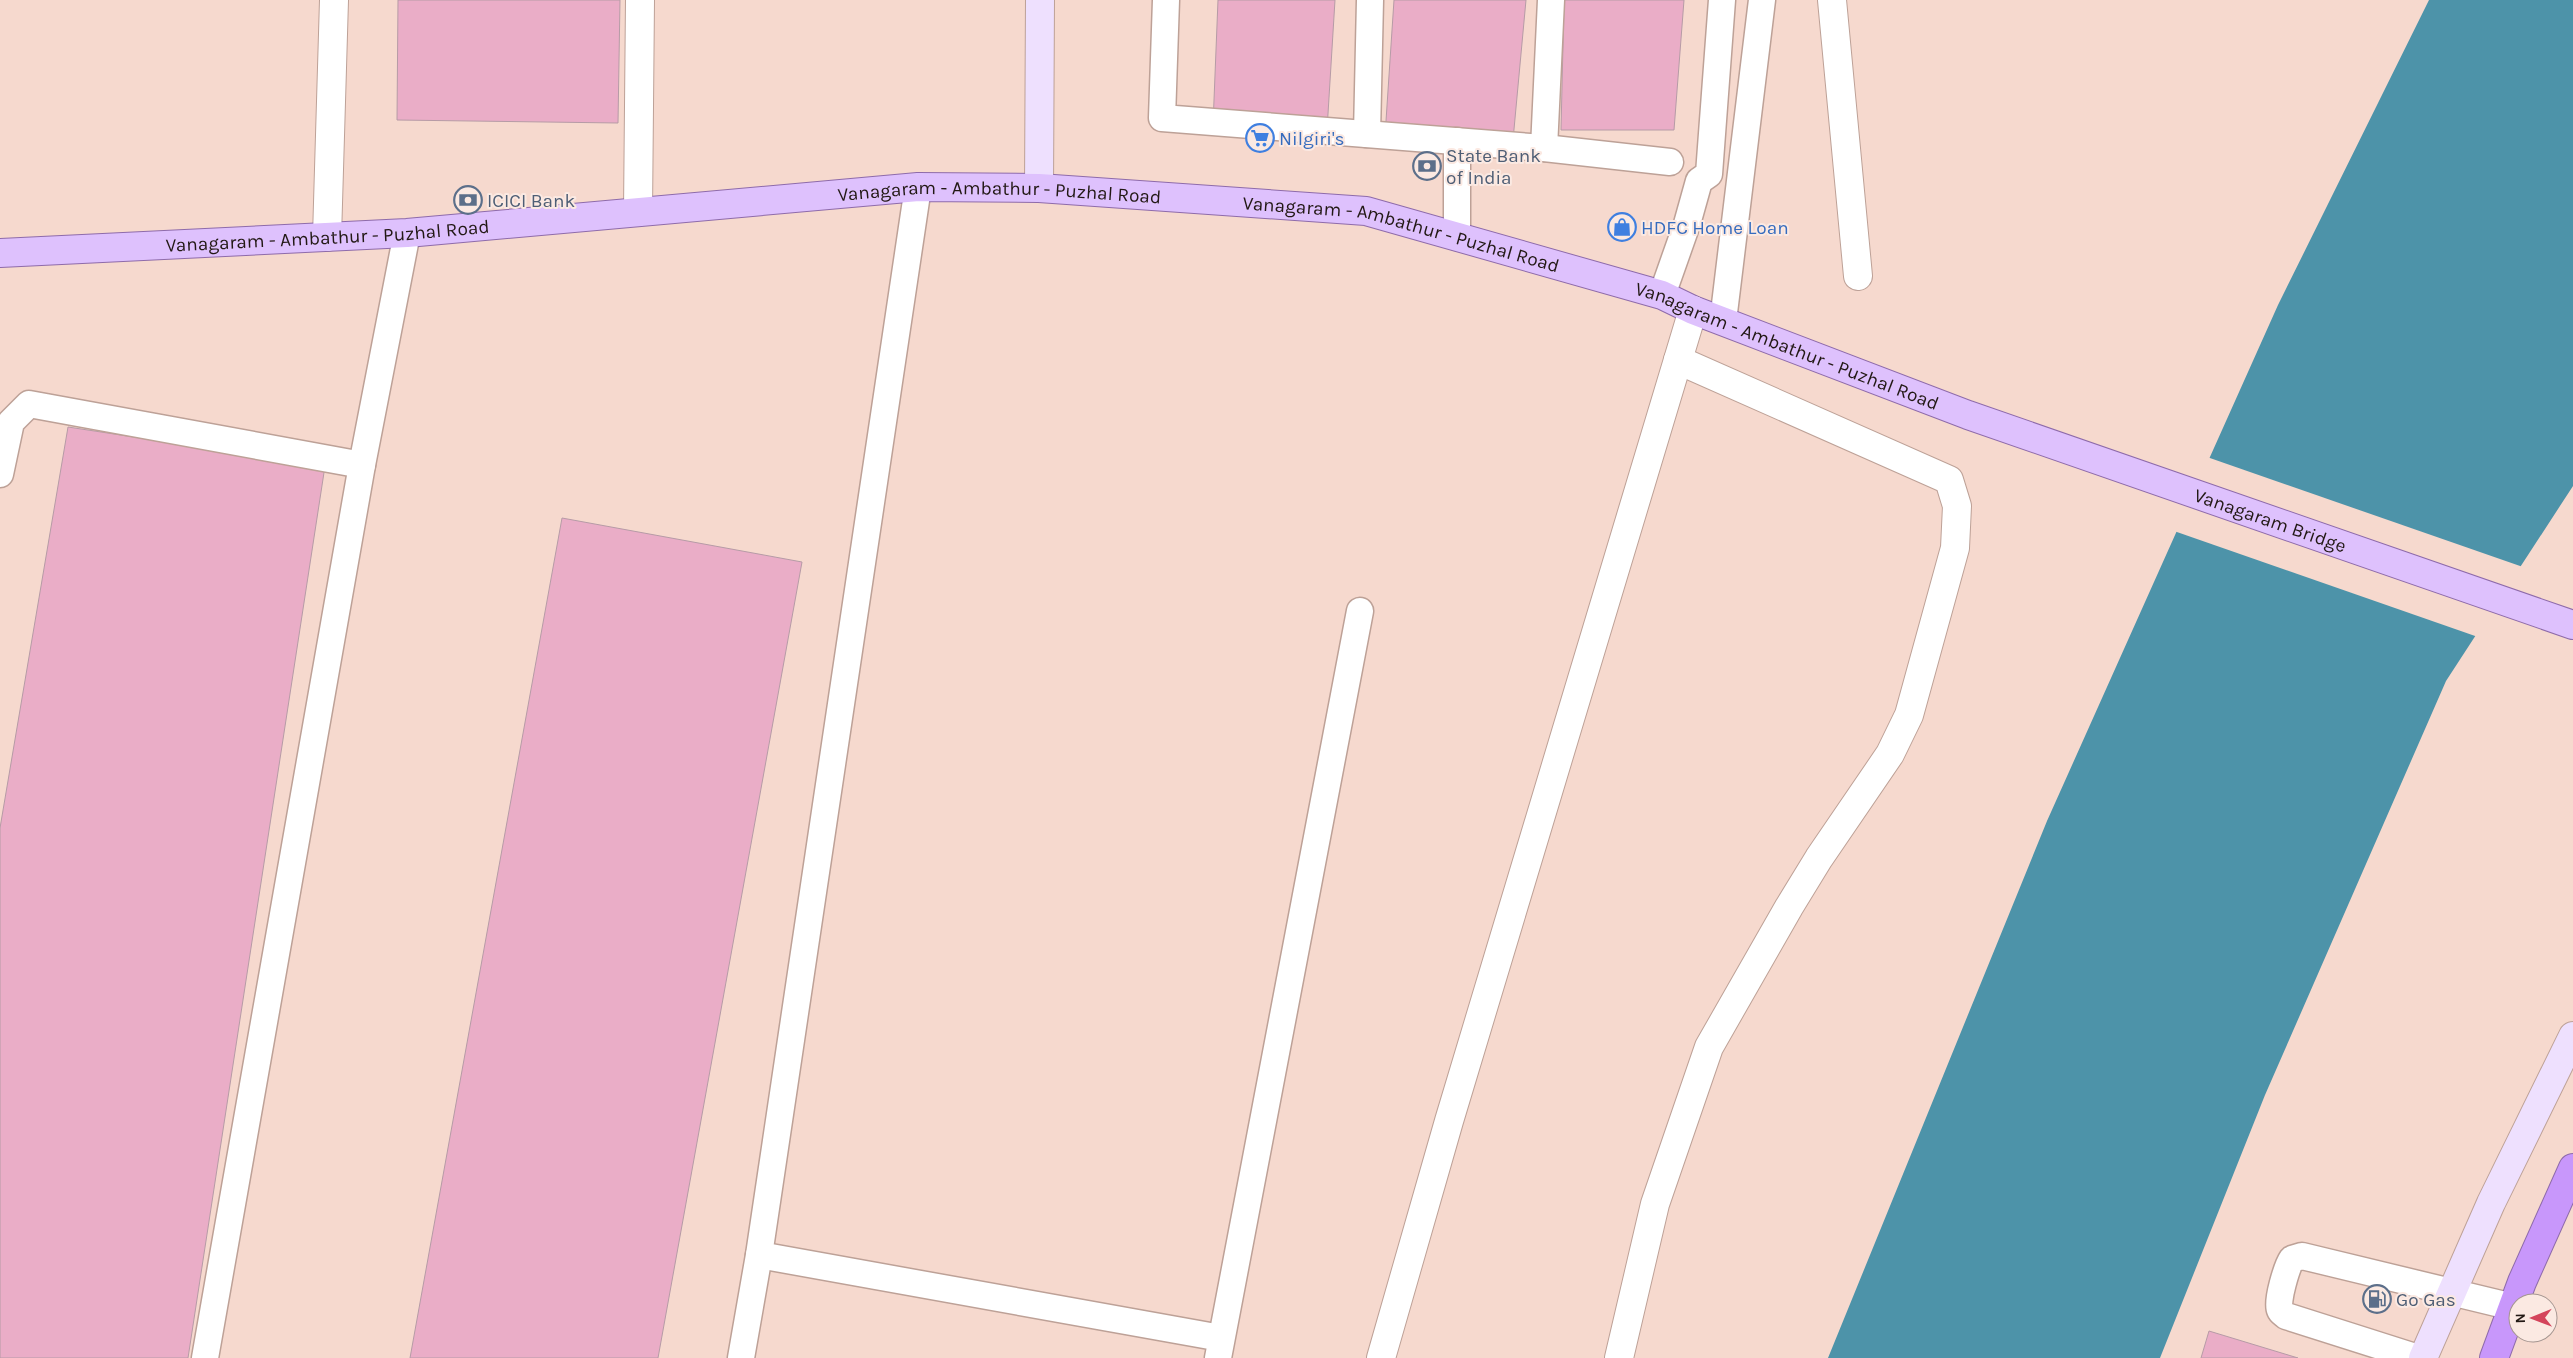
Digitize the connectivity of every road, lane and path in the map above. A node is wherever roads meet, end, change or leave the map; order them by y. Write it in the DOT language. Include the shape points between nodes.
graph roads {
  1 [pos="334,0"];
  2 [pos="640,0"];
  3 [pos="1040,0"];
  4 [pos="1166,0"];
  5 [pos="1370,0"];
  6 [pos="1551,0"];
  7 [pos="1722,0"];
  8 [pos="1762,0"];
  9 [pos="1832,0"];
  10 [pos="1367,134"];
  11 [pos="1456,141"];
  12 [pos="1544,148"];
  13 [pos="1670,162"];
  14 [pos="918,188"];
  15 [pos="1039,188"];
  16 [pos="638,212"];
  17 [pos="407,234"];
  18 [pos="327,237"];
  19 [pos="1458,237"];
  20 [pos="0,253"];
  21 [pos="1858,276"];
  22 [pos="1662,295"];
  23 [pos="1693,310"];
  24 [pos="1723,321"];
  25 [pos="1678,360"];
  26 [pos="1968,416"];
  27 [pos="362,465"];
  28 [pos="0,474"];
  29 [pos="1360,611"];
  30 [pos="2573,625"];
  31 [pos="2573,1036"];
  32 [pos="2573,1168"];
  33 [pos="759,1255"];
  34 [pos="2453,1291"];
  35 [pos="2518,1293"];
  36 [pos="2508,1306"];
  37 [pos="2508,1320"];
  38 [pos="1219,1348"];
  39 [pos="205,1358"];
  40 [pos="741,1358"];
  41 [pos="1381,1358"];
  42 [pos="1619,1358"];
  43 [pos="2418,1358"];
  44 [pos="2423,1358"];
  45 [pos="2494,1358"];
  1 -- 18 [label="street"];
  2 -- 16 [label="street"];
  3 -- 15 [label="street"];
  4 -- 10 [label="lane" via="1162,118"];
  5 -- 10 [label="lane"];
  6 -- 12 [label="lane"];
  7 -- 22 [label="lane" via="1709,174 1699,180"];
  8 -- 24 [label="lane"];
  9 -- 21 [label="street"];
  10 -- 11 [label="lane"];
  11 -- 12 [label="lane"];
  11 -- 19 [label="lane"];
  12 -- 13 [label="lane"];
  14 -- 15 [label="main road, Vanagaram - Ambathur - Puzhal Road"];
  14 -- 16 [label="main road, Vanagaram - Ambathur - Puzhal Road"];
  14 -- 33 [label="lane"];
  15 -- 19 [label="main road, Vanagaram - Ambathur - Puzhal Road" via="1366,211"];
  16 -- 17 [label="main road, Vanagaram - Ambathur - Puzhal Road"];
  17 -- 18 [label="main road, Vanagaram - Ambathur - Puzhal Road"];
  17 -- 27 [label="lane"];
  18 -- 20 [label="main road, Vanagaram - Ambathur - Puzhal Road"];
  19 -- 22 [label="main road, Vanagaram - Ambathur - Puzhal Road"];
  22 -- 23 [label="main road, Vanagaram - Ambathur - Puzhal Road"];
  23 -- 24 [label="main road, Vanagaram - Ambathur - Puzhal Road"];
  23 -- 25 [label="street"];
  24 -- 26 [label="main road, Vanagaram - Ambathur - Puzhal Road"];
  25 -- 41 [label="street" via="1449,1120"];
  25 -- 42 [label="street" via="1949,480 1957,506 1955,548 1909,715 1890,754 1814,866 1709,1047 1655,1204"];
  26 -- 30 [label="main road, Vanagaram Bridge"];
  27 -- 28 [label="lane" via="29,404 11,422"];
  27 -- 39 [label="lane"];
  29 -- 38 [label="lane"];
  31 -- 34 [label="street" via="2491,1203"];
  32 -- 35 [label="highway"];
  33 -- 38 [label="lane"];
  33 -- 40 [label="lane"];
  34 -- 36 [label="lane"];
  34 -- 43 [label="lane" via="2302,1256 2292,1259 2288,1265 2279,1303 2286,1316"];
  34 -- 44 [label="street"];
  37 -- 45 [label="highway"];
}
